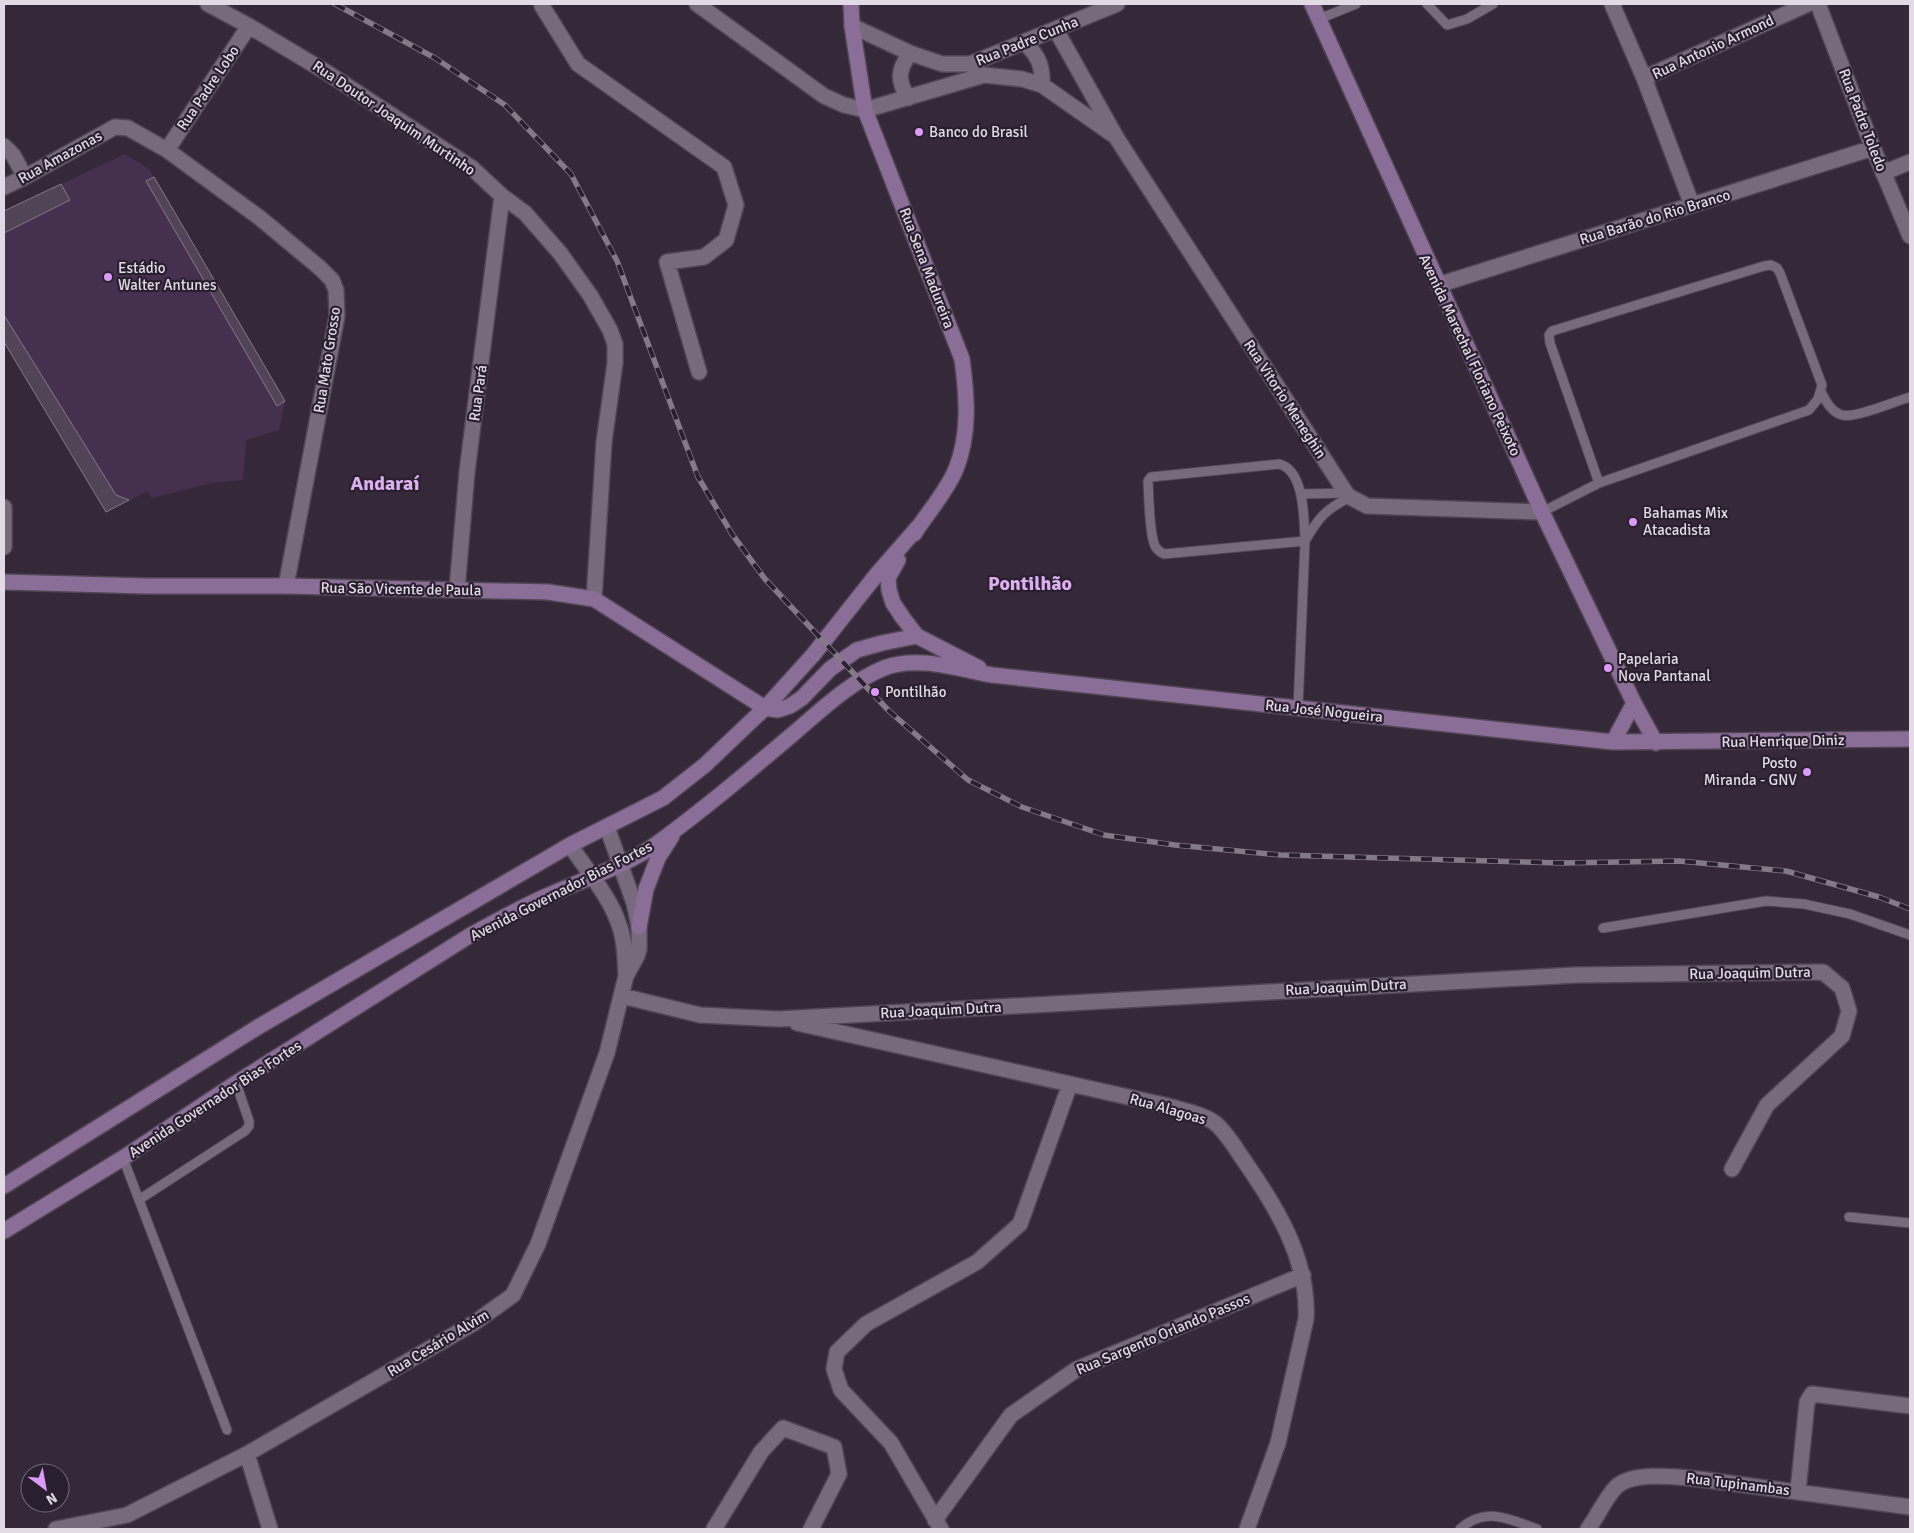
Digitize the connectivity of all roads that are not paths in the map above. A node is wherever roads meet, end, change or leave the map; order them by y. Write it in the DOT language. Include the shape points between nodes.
graph roads {
  1 [pos="208,4"];
  2 [pos="543,4"];
  3 [pos="697,4"];
  4 [pos="851,4"];
  5 [pos="1117,4"];
  6 [pos="1312,4"];
  7 [pos="1356,4"];
  8 [pos="1427,4"];
  9 [pos="1493,4"];
  10 [pos="1612,4"];
  11 [pos="1808,4"];
  12 [pos="1818,4"];
  13 [pos="1319,19"];
  14 [pos="249,26"];
  15 [pos="852,26"];
  16 [pos="1056,30"];
  17 [pos="1024,42"];
  18 [pos="910,53"];
  19 [pos="1644,78"];
  20 [pos="1042,85"];
  21 [pos="908,98"];
  22 [pos="865,110"];
  23 [pos="115,127"];
  24 [pos="1116,137"];
  25 [pos="4,146"];
  26 [pos="1873,148"];
  27 [pos="167,150"];
  28 [pos="1910,162"];
  29 [pos="1883,173"];
  30 [pos="25,177"];
  31 [pos="4,187"];
  32 [pos="502,196"];
  33 [pos="1692,205"];
  34 [pos="1910,236"];
  35 [pos="1438,285"];
  36 [pos="699,372"];
  37 [pos="1821,392"];
  38 [pos="1910,397"];
  39 [pos="1599,484"];
  40 [pos="1301,494"];
  41 [pos="1348,495"];
  42 [pos="4,508"];
  43 [pos="1542,512"];
  44 [pos="919,526"];
  45 [pos="1305,541"];
  46 [pos="4,548"];
  47 [pos="4,582"];
  48 [pos="286,586"];
  49 [pos="457,590"];
  50 [pos="594,598"];
  51 [pos="917,636"];
  52 [pos="992,675"];
  53 [pos="1634,703"];
  54 [pos="765,708"];
  55 [pos="1298,708"];
  56 [pos="1910,739"];
  57 [pos="1613,742"];
  58 [pos="1656,742"];
  59 [pos="607,827"];
  60 [pos="677,828"];
  61 [pos="570,845"];
  62 [pos="621,864"];
  63 [pos="592,878"];
  64 [pos="639,927"];
  65 [pos="1603,928"];
  66 [pos="1910,936"];
  67 [pos="626,976"];
  68 [pos="622,996"];
  69 [pos="779,1019"];
  70 [pos="236,1084"];
  71 [pos="1070,1084"];
  72 [pos="123,1158"];
  73 [pos="1732,1169"];
  74 [pos="4,1186"];
  75 [pos="140,1199"];
  76 [pos="1849,1217"];
  77 [pos="1910,1223"];
  78 [pos="4,1231"];
  79 [pos="1303,1275"];
  80 [pos="1910,1406"];
  81 [pos="227,1430"];
  82 [pos="247,1454"];
  83 [pos="1798,1491"];
  84 [pos="1910,1507"];
  85 [pos="938,1525"];
  86 [pos="56,1529"];
  87 [pos="270,1529"];
  88 [pos="714,1529"];
  89 [pos="811,1529"];
  90 [pos="1247,1529"];
  91 [pos="1460,1529"];
  92 [pos="1537,1529"];
  93 [pos="1588,1529"];
  1 -- 14 [label="street, Rua Doutor Joaquim Murtinho"];
  2 -- 36 [label="street" via="578,64 724,167 736,205 726,240 704,257 667,262"];
  3 -- 22 [label="street" via="824,96"];
  4 -- 15 [label="main road, Rua Sena Madureira"];
  5 -- 16 [label="street, Rua Padre Cunha"];
  6 -- 13 [label="main road, Avenida Marechal Floriano Peixoto"];
  7 -- 13 [label="lane"];
  8 -- 9 [label="lane" via="1447,25 1467,19"];
  10 -- 19 [label="street"];
  11 -- 19 [label="street, Rua Antonio Armond"];
  12 -- 26 [label="street, Rua Padre Toledo"];
  13 -- 35 [label="main road, Avenida Marechal Floriano Peixoto"];
  14 -- 27 [label="street, Rua Padre Lobo"];
  14 -- 32 [label="street, Rua Doutor Joaquim Murtinho" via="326,72 472,168"];
  15 -- 18 [label="street, Rua Padre Cunha"];
  15 -- 22 [label="main road, Rua Sena Madureira"];
  16 -- 17 [label="street, Rua Padre Cunha"];
  16 -- 24 [label="street, Rua Vitorio Meneghin"];
  17 -- 18 [label="street, Rua Padre Cunha" via="970,64 942,64"];
  17 -- 20 [label="street" via="1040,61"];
  18 -- 21 [label="street" via="900,75"];
  19 -- 33 [label="street"];
  20 -- 21 [label="street, Rua Vitorio Meneghin" via="984,76"];
  20 -- 24 [label="street, Rua Vitorio Meneghin"];
  21 -- 22 [label="street"];
  22 -- 44 [label="main road, Rua Sena Madureira" via="962,359 966,386 967,419 956,470"];
  23 -- 27 [label="street, Rua Mato Grosso" via="128,128"];
  23 -- 30 [label="street, Rua Amazonas"];
  24 -- 41 [label="street, Rua Vitorio Meneghin"];
  25 -- 30 [label="street"];
  26 -- 29 [label="street, Rua Padre Toledo"];
  26 -- 33 [label="street, Rua Barão do Rio Branco"];
  27 -- 48 [label="street, Rua Mato Grosso" via="260,218 320,268 332,280 336,290 337,316"];
  28 -- 29 [label="street"];
  29 -- 34 [label="street, Rua Padre Toledo"];
  30 -- 31 [label="street, Rua Amazonas"];
  32 -- 49 [label="street, Rua Pará" via="467,472"];
  32 -- 50 [label="street, Rua Doutor Joaquim Murtinho" via="525,213 560,253 590,295 615,344 604,442"];
  33 -- 35 [label="street, Rua Barão do Rio Branco"];
  35 -- 43 [label="main road, Avenida Marechal Floriano Peixoto"];
  37 -- 38 [label="lane" via="1833,411 1852,416"];
  37 -- 39 [label="lane" via="1809,410"];
  37 -- 39 [label="lane" via="1822,385 1780,273 1771,265 1556,329 1549,335 1550,343"];
  39 -- 43 [label="lane"];
  40 -- 41 [label="lane"];
  40 -- 45 [label="lane"];
  40 -- 45 [label="lane" via="1290,470 1279,464 1155,475 1148,481 1154,544 1164,554"];
  41 -- 43 [label="street" via="1368,506"];
  41 -- 45 [label="lane" via="1329,508"];
  42 -- 46 [label="street"];
  43 -- 53 [label="main road, Avenida Marechal Floriano Peixoto"];
  44 -- 51 [label="main road" via="888,578 893,603"];
  44 -- 54 [label="main road, Avenida Governador Bias Fortes" via="813,656"];
  45 -- 55 [label="lane"];
  47 -- 48 [label="main road, Rua São Vicente de Paula"];
  48 -- 49 [label="main road, Rua São Vicente de Paula"];
  49 -- 50 [label="main road, Rua São Vicente de Paula" via="548,592"];
  50 -- 54 [label="main road, Rua São Vicente de Paula"];
  51 -- 52 [label="main road"];
  51 -- 54 [label="main road" via="857,650 830,669 790,706 778,710"];
  52 -- 55 [label="main road, Rua José Nogueira"];
  52 -- 60 [label="main road, Avenida Governador Bias Fortes" via="914,662 899,663 864,677"];
  53 -- 57 [label="main road"];
  53 -- 58 [label="main road, Avenida Marechal Floriano Peixoto"];
  54 -- 59 [label="main road, Avenida Governador Bias Fortes" via="705,765 663,798"];
  55 -- 57 [label="main road, Rua José Nogueira"];
  56 -- 58 [label="main road, Rua Henrique Diniz"];
  57 -- 58 [label="main road, Rua José Nogueira"];
  59 -- 61 [label="main road, Avenida Governador Bias Fortes"];
  59 -- 62 [label="street"];
  60 -- 62 [label="main road, Avenida Governador Bias Fortes"];
  60 -- 64 [label="main road" via="658,858 646,889"];
  61 -- 63 [label="street"];
  61 -- 74 [label="main road, Avenida Governador Bias Fortes" via="258,1027"];
  62 -- 63 [label="main road, Avenida Governador Bias Fortes"];
  62 -- 64 [label="street"];
  63 -- 67 [label="street" via="618,922"];
  63 -- 70 [label="main road, Avenida Governador Bias Fortes" via="549,894 469,936"];
  64 -- 67 [label="street" via="638,956"];
  65 -- 66 [label="lane" via="1766,901 1804,904 1850,914"];
  67 -- 68 [label="street, Rua Cesário Alvim"];
  68 -- 69 [label="street, Rua Joaquim Dutra" via="700,1015"];
  68 -- 82 [label="street, Rua Cesário Alvim" via="607,1053 541,1235 513,1295 474,1323"];
  69 -- 71 [label="street, Rua Alagoas"];
  69 -- 73 [label="street, Rua Joaquim Dutra" via="1576,974 1823,972 1842,988 1849,1011 1842,1036 1768,1105"];
  70 -- 72 [label="main road, Avenida Governador Bias Fortes"];
  70 -- 75 [label="lane" via="249,1120 245,1131"];
  71 -- 79 [label="street, Rua Alagoas" via="1164,1105 1206,1117 1216,1124 1271,1198"];
  71 -- 85 [label="street" via="1020,1224 977,1262 866,1324 837,1352 834,1369 841,1390 890,1443"];
  72 -- 75 [label="lane"];
  72 -- 78 [label="main road, Avenida Governador Bias Fortes"];
  75 -- 81 [label="lane"];
  76 -- 77 [label="lane"];
  79 -- 85 [label="street, Rua Sargento Orlando Passos" via="1078,1369 1011,1415"];
  79 -- 90 [label="street, Rua Alagoas" via="1306,1319 1278,1443"];
  80 -- 83 [label="street" via="1812,1394 1807,1402"];
  82 -- 86 [label="street, Rua Cesário Alvim" via="128,1515"];
  82 -- 87 [label="street"];
  83 -- 84 [label="street, Rua Tupinambas"];
  83 -- 93 [label="street, Rua Tupinambas" via="1699,1479 1640,1478 1616,1488"];
  88 -- 89 [label="street" via="762,1452 784,1428 834,1447 839,1474"];
  91 -- 92 [label="lane" via="1469,1521 1493,1516"];
}
